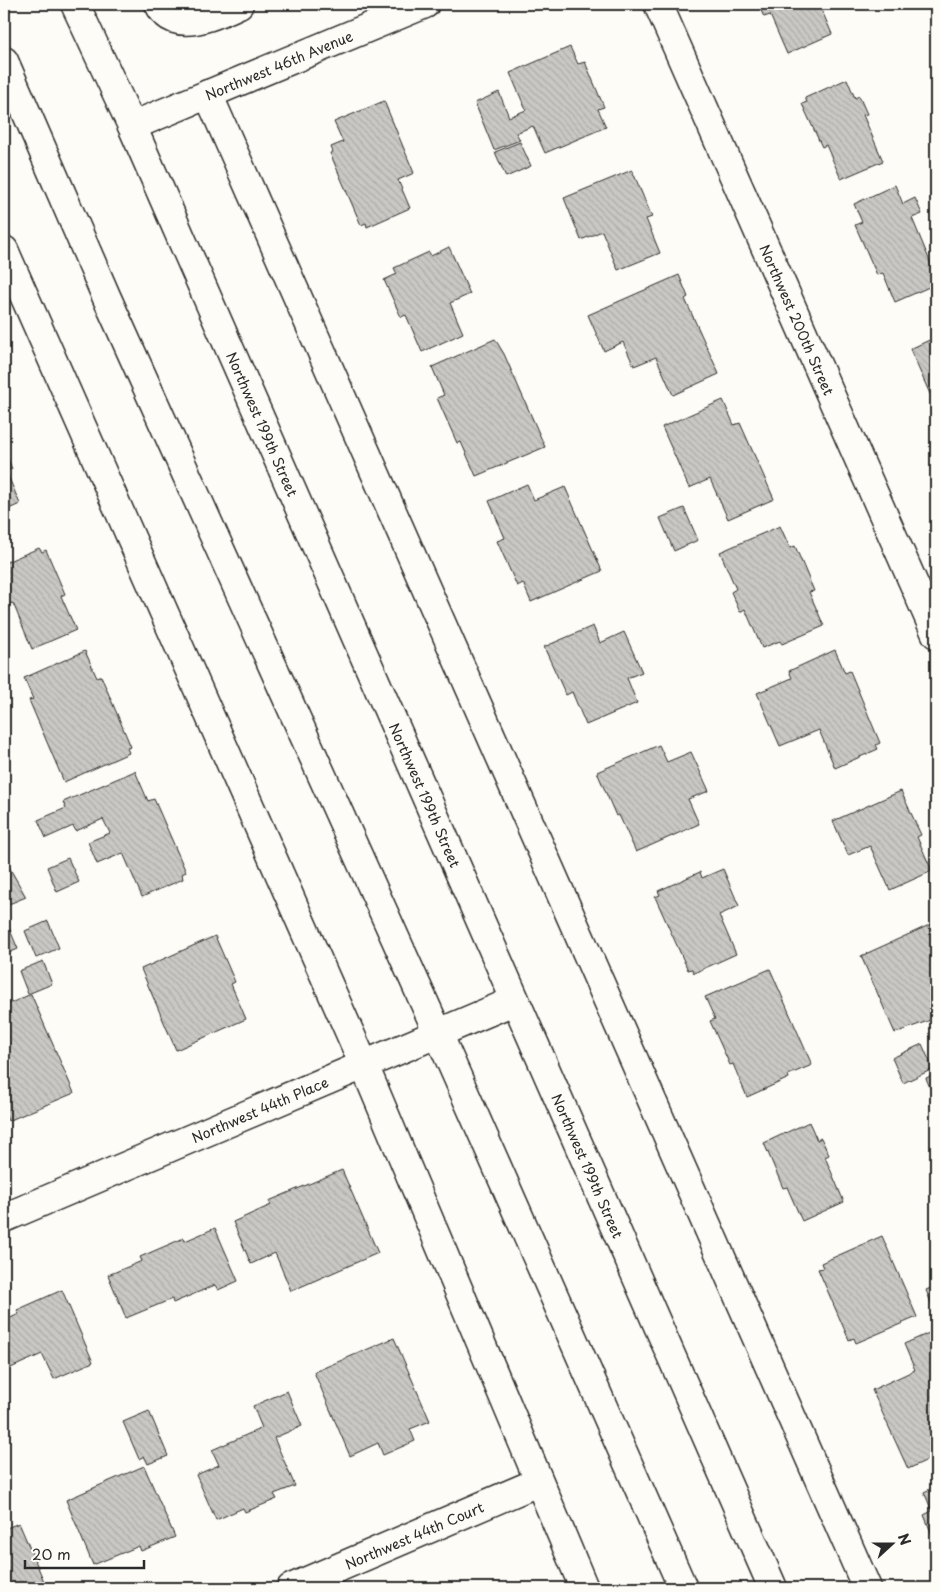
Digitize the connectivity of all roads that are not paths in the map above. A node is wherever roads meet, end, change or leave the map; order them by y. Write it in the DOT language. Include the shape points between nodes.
graph roads {
  1 [pos="75,4"];
  2 [pos="159,4"];
  3 [pos="239,4"];
  4 [pos="658,4"];
  5 [pos="411,6"];
  6 [pos="4,61"];
  7 [pos="208,94"];
  8 [pos="132,126"];
  9 [pos="4,250"];
  10 [pos="936,634"];
  11 [pos="514,1001"];
  12 [pos="438,1033"];
  13 [pos="364,1065"];
  14 [pos="4,1218"];
  15 [pos="538,1482"];
  16 [pos="291,1588"];
  17 [pos="584,1588"];
  18 [pos="683,1588"];
  19 [pos="773,1588"];
  20 [pos="867,1588"];
  1 -- 8 [label="street, Northwest 199th Street"];
  2 -- 3 [label="street" via="161,10 177,20 206,19"];
  4 -- 10 [label="street, Northwest 200th Street"];
  5 -- 7 [label="street, Northwest 46th Avenue"];
  6 -- 12 [label="street" via="106,296"];
  7 -- 8 [label="street, Northwest 46th Avenue"];
  7 -- 20 [label="street"];
  8 -- 11 [label="street, Northwest 199th Street"];
  9 -- 13 [label="street"];
  11 -- 12 [label="street, Northwest 44th Place"];
  11 -- 19 [label="street, Northwest 199th Street"];
  12 -- 13 [label="street, Northwest 44th Place"];
  12 -- 18 [label="street"];
  13 -- 14 [label="street, Northwest 44th Place"];
  13 -- 15 [label="street"];
  15 -- 16 [label="street, Northwest 44th Court"];
  15 -- 17 [label="street"];
}
